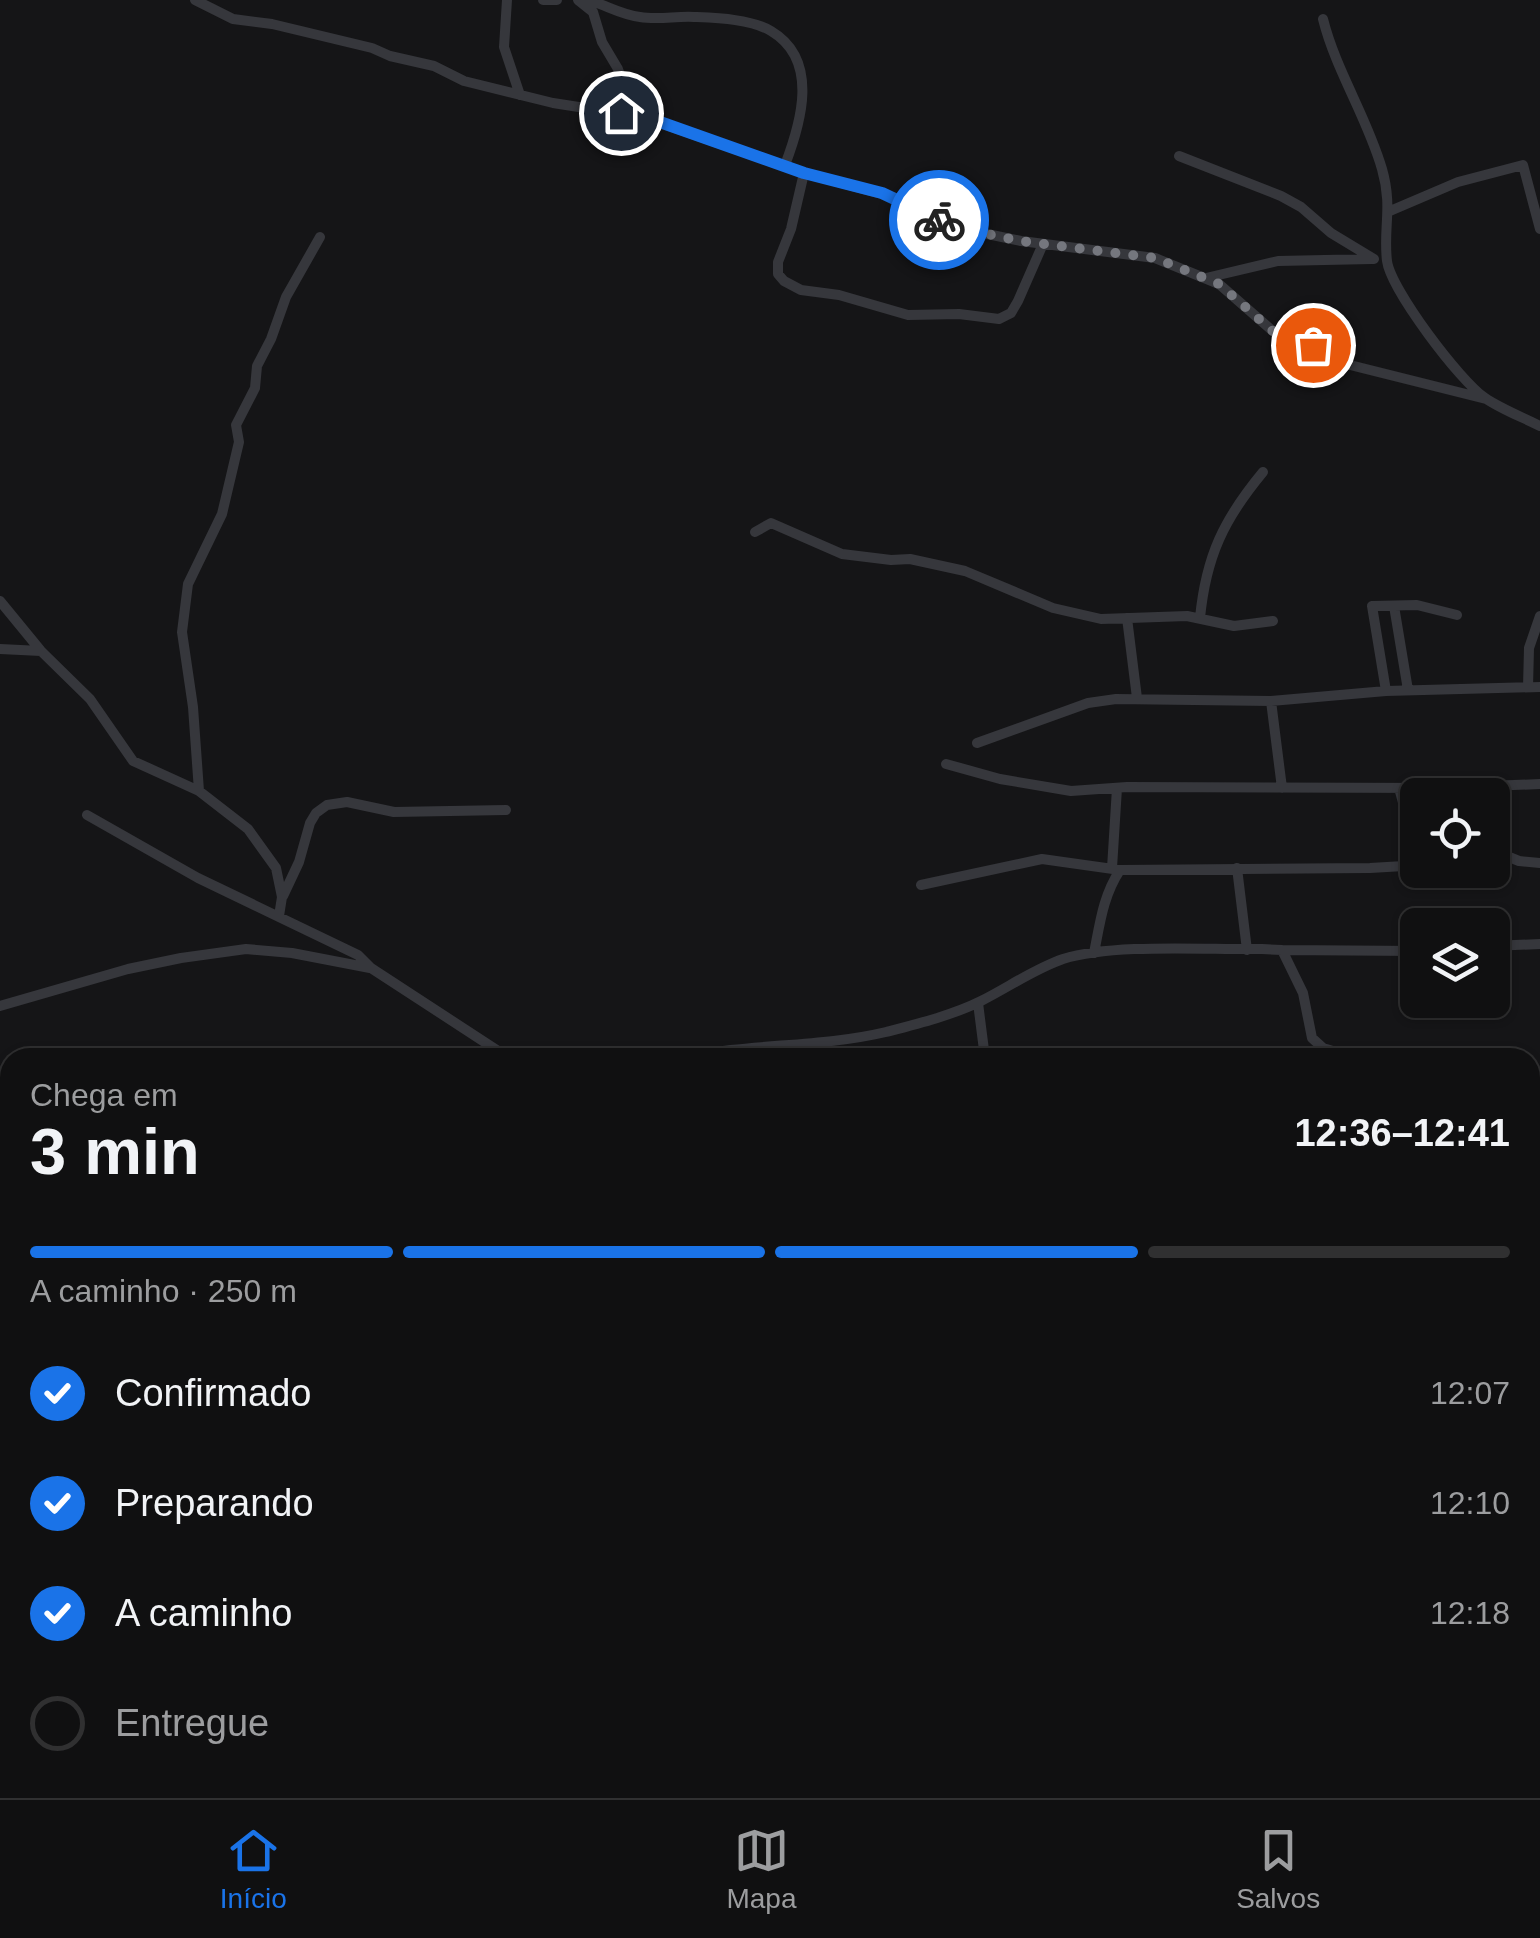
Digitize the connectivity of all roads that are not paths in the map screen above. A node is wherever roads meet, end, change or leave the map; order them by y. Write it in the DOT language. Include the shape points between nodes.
graph roads {
  1 [pos="195,0"];
  2 [pos="507,0"];
  3 [pos="543,0"];
  4 [pos="556,0"];
  5 [pos="578,0"];
  6 [pos="588,0"];
  7 [pos="1323,18"];
  8 [pos="520,95"];
  9 [pos="643,116"];
  10 [pos="1178,156"];
  11 [pos="785,165"];
  12 [pos="804,173"];
  13 [pos="1390,211"];
  14 [pos="1540,229"];
  15 [pos="320,237"];
  16 [pos="1043,244"];
  17 [pos="1374,259"];
  18 [pos="1387,264"];
  19 [pos="1202,278"];
  20 [pos="1486,399"];
  21 [pos="1540,426"];
  22 [pos="1263,472"];
  23 [pos="755,532"];
  24 [pos="0,600"];
  25 [pos="1394,606"];
  26 [pos="1458,615"];
  27 [pos="1540,616"];
  28 [pos="1127,618"];
  29 [pos="1200,618"];
  30 [pos="1274,621"];
  31 [pos="0,649"];
  32 [pos="41,651"];
  33 [pos="1534,687"];
  34 [pos="1408,690"];
  35 [pos="1386,691"];
  36 [pos="1137,698"];
  37 [pos="1271,701"];
  38 [pos="976,744"];
  39 [pos="946,764"];
  40 [pos="1540,784"];
  41 [pos="1117,788"];
  42 [pos="1282,788"];
  43 [pos="1398,788"];
  44 [pos="199,791"];
  45 [pos="1400,795"];
  46 [pos="506,810"];
  47 [pos="87,815"];
  48 [pos="1510,857"];
  49 [pos="1540,862"];
  50 [pos="1400,866"];
  51 [pos="1238,868"];
  52 [pos="1116,869"];
  53 [pos="921,884"];
  54 [pos="282,897"];
  55 [pos="279,916"];
  56 [pos="1540,944"];
  57 [pos="1510,945"];
  58 [pos="1248,950"];
  59 [pos="1282,950"];
  60 [pos="1400,950"];
  61 [pos="1094,954"];
  62 [pos="371,968"];
  63 [pos="978,1003"];
  64 [pos="0,1006"];
  65 [pos="494,1048"];
  66 [pos="749,1048"];
  67 [pos="985,1048"];
  68 [pos="1323,1048"];
  1 -- 8 [label="street" via="233,19 372,48"];
  2 -- 8 [label="street" via="504,47"];
  3 -- 4 [label="street"];
  5 -- 9 [label="street" via="593,12 630,104"];
  6 -- 11 [label="street" via="640,17 727,21 778,36 799,62 802,79 799,127"];
  7 -- 13 [label="street" via="1381,167"];
  8 -- 9 [label="street"];
  9 -- 11 [label="street"];
  10 -- 17 [label="street" via="1301,207"];
  11 -- 12 [label="street"];
  12 -- 16 [label="street" via="882,193 963,229"];
  12 -- 16 [label="street" via="778,262 778,274 801,290 908,315 999,319 1011,313"];
  13 -- 14 [label="street" via="1458,182 1524,165"];
  13 -- 18 [label="street"];
  15 -- 44 [label="street" via="257,366 255,388 236,425 239,442 226,500 188,584 182,632"];
  16 -- 19 [label="street" via="1155,258"];
  17 -- 18 [label="street"];
  17 -- 19 [label="street" via="1278,261"];
  18 -- 20 [label="street" via="1448,362"];
  19 -- 20 [label="street" via="1234,295 1283,340 1308,342 1338,362"];
  20 -- 21 [label="street"];
  22 -- 29 [label="street" via="1228,517 1204,578"];
  23 -- 28 [label="street" via="771,522 842,554 965,570 1054,608"];
  24 -- 32 [label="street"];
  25 -- 26 [label="street"];
  25 -- 34 [label="street"];
  25 -- 35 [label="street" via="1370,609"];
  27 -- 33 [label="street" via="1529,648"];
  28 -- 29 [label="street"];
  28 -- 36 [label="street"];
  29 -- 30 [label="street" via="1234,626"];
  31 -- 32 [label="street"];
  32 -- 44 [label="street" via="90,699 133,761"];
  33 -- 34 [label="street"];
  34 -- 35 [label="street"];
  35 -- 37 [label="street"];
  36 -- 37 [label="street"];
  36 -- 38 [label="street" via="1088,702"];
  37 -- 42 [label="street"];
  39 -- 41 [label="street" via="1071,791"];
  40 -- 43 [label="street"];
  41 -- 42 [label="street"];
  41 -- 52 [label="street"];
  42 -- 43 [label="street"];
  43 -- 45 [label="street"];
  44 -- 54 [label="street" via="266,850"];
  46 -- 54 [label="street" via="394,812 347,802 327,805 310,823"];
  47 -- 55 [label="street"];
  48 -- 49 [label="street"];
  50 -- 51 [label="street"];
  51 -- 52 [label="street"];
  51 -- 58 [label="street"];
  52 -- 53 [label="street" via="1042,858"];
  52 -- 61 [label="street"];
  54 -- 55 [label="street"];
  55 -- 62 [label="street" via="358,954"];
  56 -- 57 [label="street"];
  58 -- 59 [label="street"];
  58 -- 61 [label="street"];
  59 -- 60 [label="street"];
  59 -- 68 [label="street" via="1303,992 1312,1038"];
  61 -- 63 [label="street" via="1065,958"];
  62 -- 64 [label="street" via="246,949 128,969"];
  62 -- 65 [label="street"];
  63 -- 66 [label="street" via="834,1043"];
  63 -- 67 [label="street"];
}
